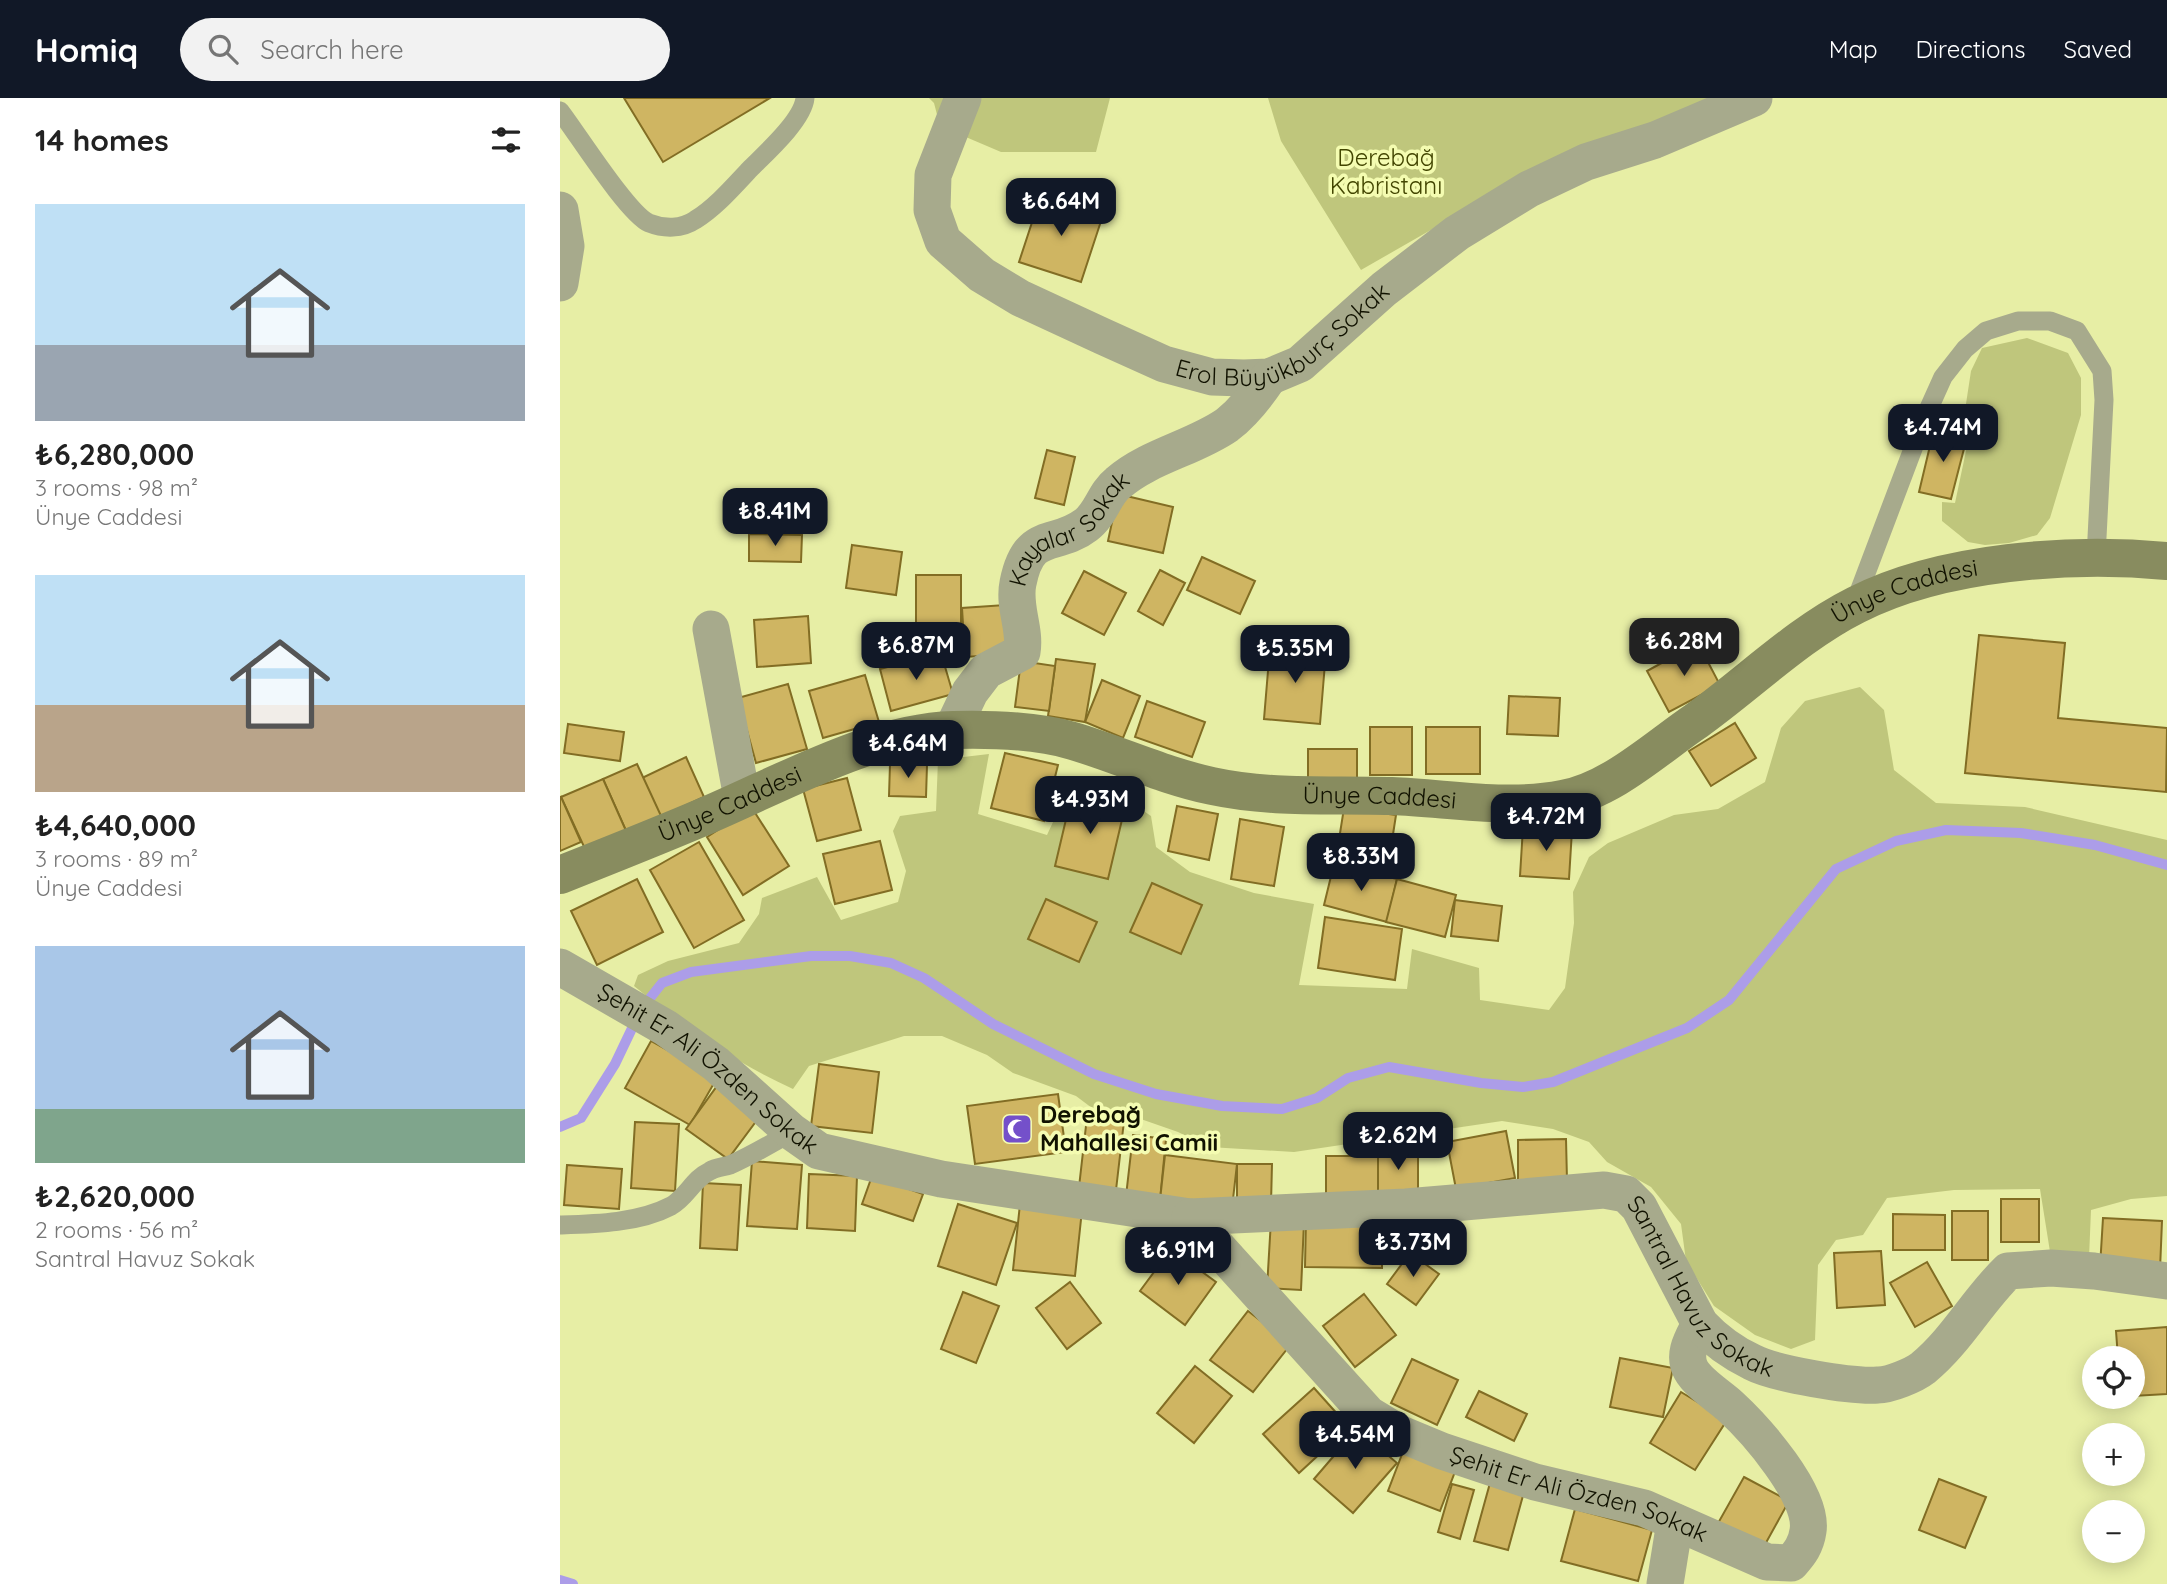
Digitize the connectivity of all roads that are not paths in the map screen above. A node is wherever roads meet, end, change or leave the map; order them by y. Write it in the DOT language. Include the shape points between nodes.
graph roads {
  1 [pos="804,98"];
  2 [pos="963,98"];
  3 [pos="1754,98"];
  4 [pos="560,111"];
  5 [pos="560,210"];
  6 [pos="560,283"];
  7 [pos="1269,377"];
  8 [pos="2095,557"];
  9 [pos="2167,561"];
  10 [pos="1854,606"];
  11 [pos="711,629"];
  12 [pos="952,730"];
  13 [pos="742,798"];
  14 [pos="560,875"];
  15 [pos="560,967"];
  16 [pos="792,1132"];
  17 [pos="1190,1217"];
  18 [pos="560,1226"];
  19 [pos="2167,1281"];
  20 [pos="1700,1324"];
  21 [pos="1675,1522"];
  22 [pos="1665,1584"];
  1 -- 4 [label="lane" via="786,131 746,173 695,220 673,228 647,223 627,203"];
  2 -- 7 [label="street, Erol Büyükburç Sokak" via="933,175 932,210 943,241 982,275 1020,298 1164,364 1212,377"];
  3 -- 7 [label="street, Erol Büyükburç Sokak" via="1655,140 1586,162 1529,189 1457,233 1384,289 1315,354"];
  5 -- 6 [label="street" via="566,246"];
  7 -- 12 [label="street, Kayalar Sokak" via="1251,405 1226,426 1134,472 1117,483 1085,526 1032,548 1016,602 1024,639 1022,652 986,671"];
  8 -- 9 [label="main road, Ünye Caddesi"];
  8 -- 10 [label="main road, Ünye Caddesi" via="1957,572 1909,582"];
  8 -- 10 [label="lane" via="2102,370 2077,331 2050,321 2018,321 1986,331 1943,377"];
  10 -- 12 [label="main road, Ünye Caddesi" via="1631,767 1566,799 1527,802 1265,794 1212,786 1069,740 1022,732"];
  11 -- 13 [label="street"];
  12 -- 13 [label="main road, Ünye Caddesi" via="905,735"];
  13 -- 14 [label="main road, Ünye Caddesi"];
  15 -- 16 [label="street, Şehit Er Ali Özden Sokak" via="686,1042"];
  16 -- 17 [label="street, Şehit Er Ali Özden Sokak" via="820,1151 942,1179"];
  16 -- 18 [label="lane" via="696,1178 671,1206 594,1224"];
  17 -- 20 [label="street, Santral Havuz Sokak" via="1406,1207 1604,1190 1626,1194 1639,1207"];
  17 -- 21 [label="street, Şehit Er Ali Özden Sokak" via="1368,1414 1442,1451 1535,1482 1644,1508"];
  19 -- 20 [label="street, Santral Havuz Sokak" via="2051,1268 2007,1271 1921,1370 1880,1386 1833,1383 1753,1363"];
  20 -- 21 [label="street, Şehit Er Ali Özden Sokak" via="1687,1352 1691,1370 1776,1455 1805,1507 1809,1528 1803,1549 1791,1563 1767,1562"];
  21 -- 22 [label="street"];
}
